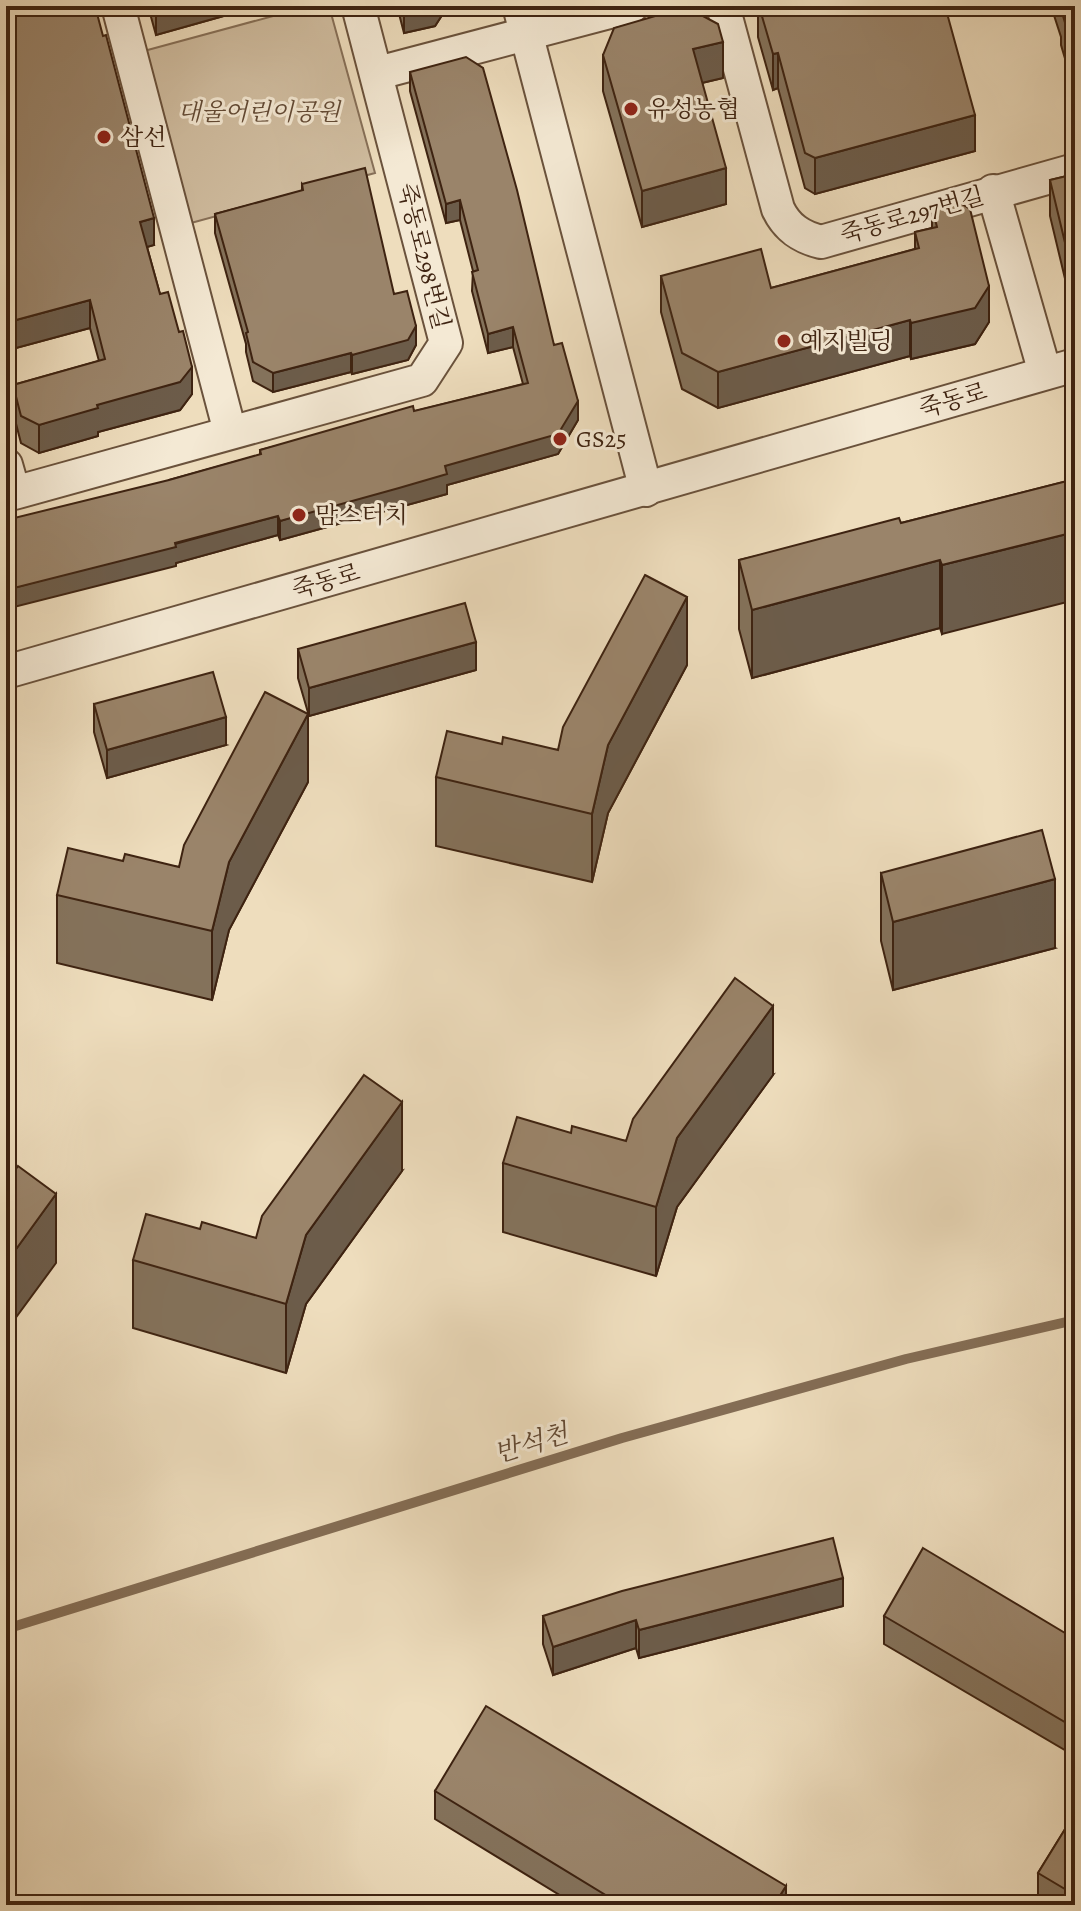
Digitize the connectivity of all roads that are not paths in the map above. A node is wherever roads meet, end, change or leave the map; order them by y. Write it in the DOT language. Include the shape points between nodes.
graph roads {
  1 [pos="118,6"];
  2 [pos="358,6"];
  3 [pos="632,6"];
  4 [pos="723,6"];
  5 [pos="523,20"];
  6 [pos="378,73"];
  7 [pos="1075,170"];
  8 [pos="993,191"];
  9 [pos="1060,369"];
  10 [pos="230,432"];
  11 [pos="6,465"];
  12 [pos="646,490"];
  13 [pos="6,672"];
  1 -- 10 [label="street"];
  2 -- 6 [label="street, 죽동로298번길"];
  3 -- 5 [label="street"];
  4 -- 8 [label="street, 죽동로297번길" via="778,209 806,238 821,242"];
  5 -- 6 [label="street"];
  5 -- 12 [label="street"];
  6 -- 10 [label="street, 죽동로298번길" via="446,343 422,380"];
  7 -- 8 [label="street, 죽동로297번길"];
  8 -- 9 [label="street"];
  9 -- 12 [label="street, 죽동로"];
  10 -- 11 [label="street, 죽동로298번길" via="14,493"];
  12 -- 13 [label="street, 죽동로"];
}
